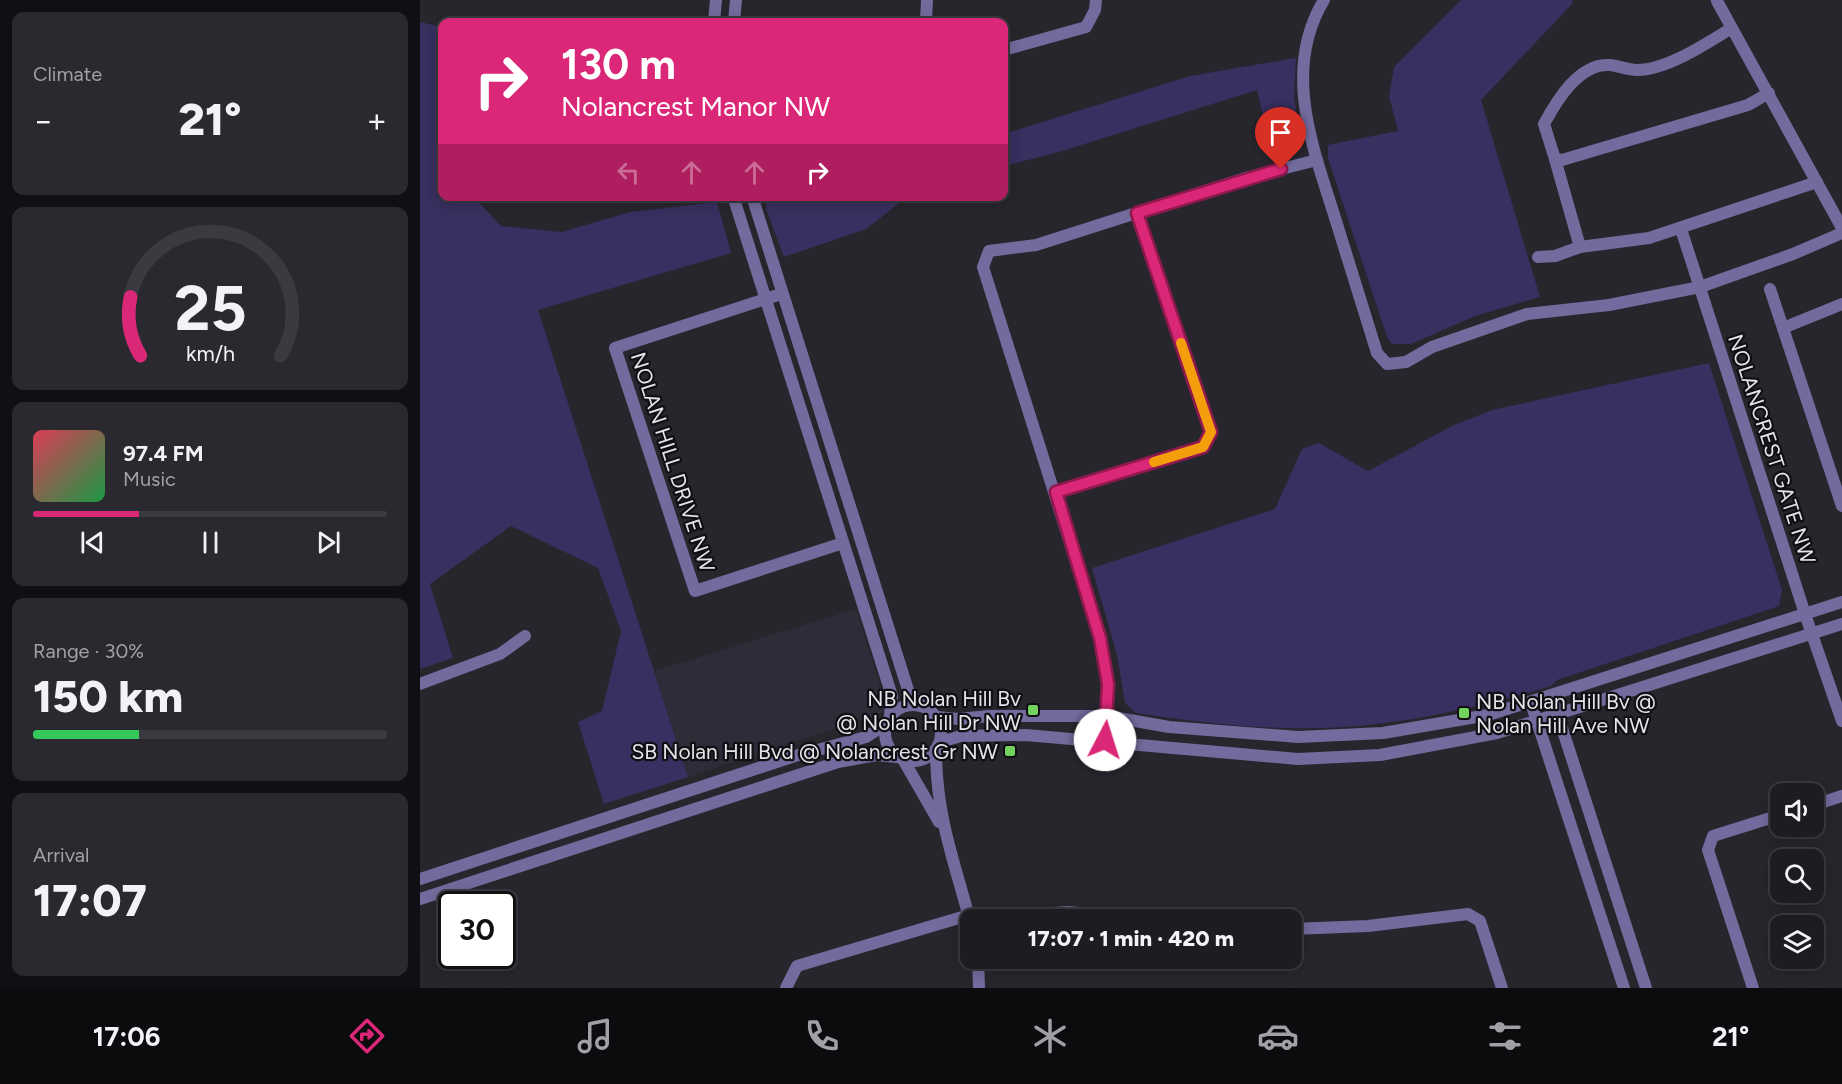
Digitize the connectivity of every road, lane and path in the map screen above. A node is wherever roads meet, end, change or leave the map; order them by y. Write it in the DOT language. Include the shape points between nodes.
graph roads {
  1 [pos="716,0"];
  2 [pos="736,0"];
  3 [pos="927,0"];
  4 [pos="1096,0"];
  5 [pos="1324,0"];
  6 [pos="1717,1"];
  7 [pos="714,18"];
  8 [pos="734,18"];
  9 [pos="926,18"];
  10 [pos="1730,29"];
  11 [pos="1008,49"];
  12 [pos="1769,93"];
  13 [pos="1555,159"];
  14 [pos="1317,160"];
  15 [pos="1817,182"];
  16 [pos="735,201"];
  17 [pos="753,201"];
  18 [pos="1137,213"];
  19 [pos="1842,228"];
  20 [pos="1681,229"];
  21 [pos="1842,233"];
  22 [pos="1580,247"];
  23 [pos="1538,257"];
  24 [pos="1700,287"];
  25 [pos="1770,289"];
  26 [pos="781,294"];
  27 [pos="765,299"];
  28 [pos="1842,304"];
  29 [pos="1783,328"];
  30 [pos="1056,492"];
  31 [pos="1842,506"];
  32 [pos="843,543"];
  33 [pos="1842,602"];
  34 [pos="885,616"];
  35 [pos="868,622"];
  36 [pos="1808,624"];
  37 [pos="1842,624"];
  38 [pos="525,636"];
  39 [pos="420,684"];
  40 [pos="1552,697"];
  41 [pos="1531,703"];
  42 [pos="922,706"];
  43 [pos="1557,714"];
  44 [pos="1107,716"];
  45 [pos="937,717"];
  46 [pos="888,720"];
  47 [pos="1538,721"];
  48 [pos="1842,721"];
  49 [pos="1105,740"];
  50 [pos="938,746"];
  51 [pos="900,759"];
  52 [pos="1842,796"];
  53 [pos="1824,802"];
  54 [pos="1770,818"];
  55 [pos="944,831"];
  56 [pos="420,879"];
  57 [pos="420,899"];
  58 [pos="967,909"];
  59 [pos="960,921"];
  60 [pos="1302,929"];
  61 [pos="978,969"];
  62 [pos="786,988"];
  63 [pos="979,988"];
  64 [pos="1502,988"];
  65 [pos="1624,988"];
  66 [pos="1646,988"];
  67 [pos="1753,988"];
  1 -- 7 [label="street"];
  2 -- 8 [label="street"];
  3 -- 9 [label="street"];
  4 -- 11 [label="street" via="1086,27"];
  5 -- 14 [label="street" via="1310,34 1304,63 1304,112"];
  6 -- 10 [label="street"];
  10 -- 12 [label="street"];
  10 -- 13 [label="street" via="1659,66 1637,70 1608,65 1586,69 1555,103 1544,124"];
  12 -- 13 [label="street" via="1748,105"];
  12 -- 15 [label="street"];
  13 -- 22 [label="street"];
  14 -- 18 [label="street"];
  14 -- 24 [label="street" via="1377,353 1387,364 1406,362 1432,347 1527,314 1610,305"];
  15 -- 19 [label="street"];
  15 -- 20 [label="street"];
  16 -- 27 [label="street"];
  17 -- 26 [label="street"];
  18 -- 30 [label="street" via="1211,432 1203,447"];
  18 -- 30 [label="street" via="1036,245 989,251 983,267"];
  20 -- 22 [label="street" via="1649,238"];
  20 -- 24 [label="street, NOLANCREST GATE NW"];
  21 -- 24 [label="street"];
  22 -- 23 [label="street"];
  24 -- 36 [label="street, NOLANCREST GATE NW"];
  25 -- 29 [label="street"];
  26 -- 27 [label="street, NOLAN HILL DRIVE NW"];
  26 -- 34 [label="street"];
  27 -- 32 [label="street"];
  27 -- 32 [label="street, NOLAN HILL DRIVE NW" via="615,348 694,591"];
  28 -- 29 [label="street"];
  29 -- 31 [label="street"];
  30 -- 44 [label="street" via="1100,638 1108,684"];
  32 -- 35 [label="street"];
  33 -- 36 [label="street"];
  34 -- 35 [label="street"];
  34 -- 42 [label="street" via="909,693"];
  35 -- 46 [label="street" via="892,696"];
  36 -- 37 [label="street"];
  36 -- 40 [label="street"];
  36 -- 43 [label="street"];
  36 -- 48 [label="street, NOLANCREST GATE NW"];
  38 -- 39 [label="street" via="500,654"];
  40 -- 41 [label="street"];
  40 -- 43 [label="street"];
  41 -- 44 [label="street" via="1488,715 1383,733 1298,737 1169,727"];
  41 -- 47 [label="street"];
  42 -- 45 [label="street"];
  42 -- 46 [label="street" via="905,706"];
  43 -- 47 [label="street"];
  43 -- 66 [label="street"];
  44 -- 45 [label="street"];
  44 -- 49 [label="street"];
  45 -- 50 [label="street" via="941,725"];
  46 -- 51 [label="street" via="886,742"];
  46 -- 56 [label="street" via="877,733 866,737 795,756"];
  47 -- 49 [label="street" via="1497,733 1380,755 1310,758"];
  47 -- 65 [label="street"];
  49 -- 50 [label="street" via="980,734 951,738"];
  50 -- 51 [label="street" via="922,761"];
  50 -- 55 [label="street" via="936,785"];
  51 -- 55 [label="street"];
  51 -- 57 [label="street" via="868,756 838,762"];
  52 -- 53 [label="street"];
  54 -- 67 [label="street" via="1713,836 1708,850"];
  55 -- 58 [label="street"];
  59 -- 62 [label="street" via="797,966"];
  60 -- 64 [label="street" via="1368,926 1468,914 1480,921"];
  61 -- 63 [label="street"];
}
